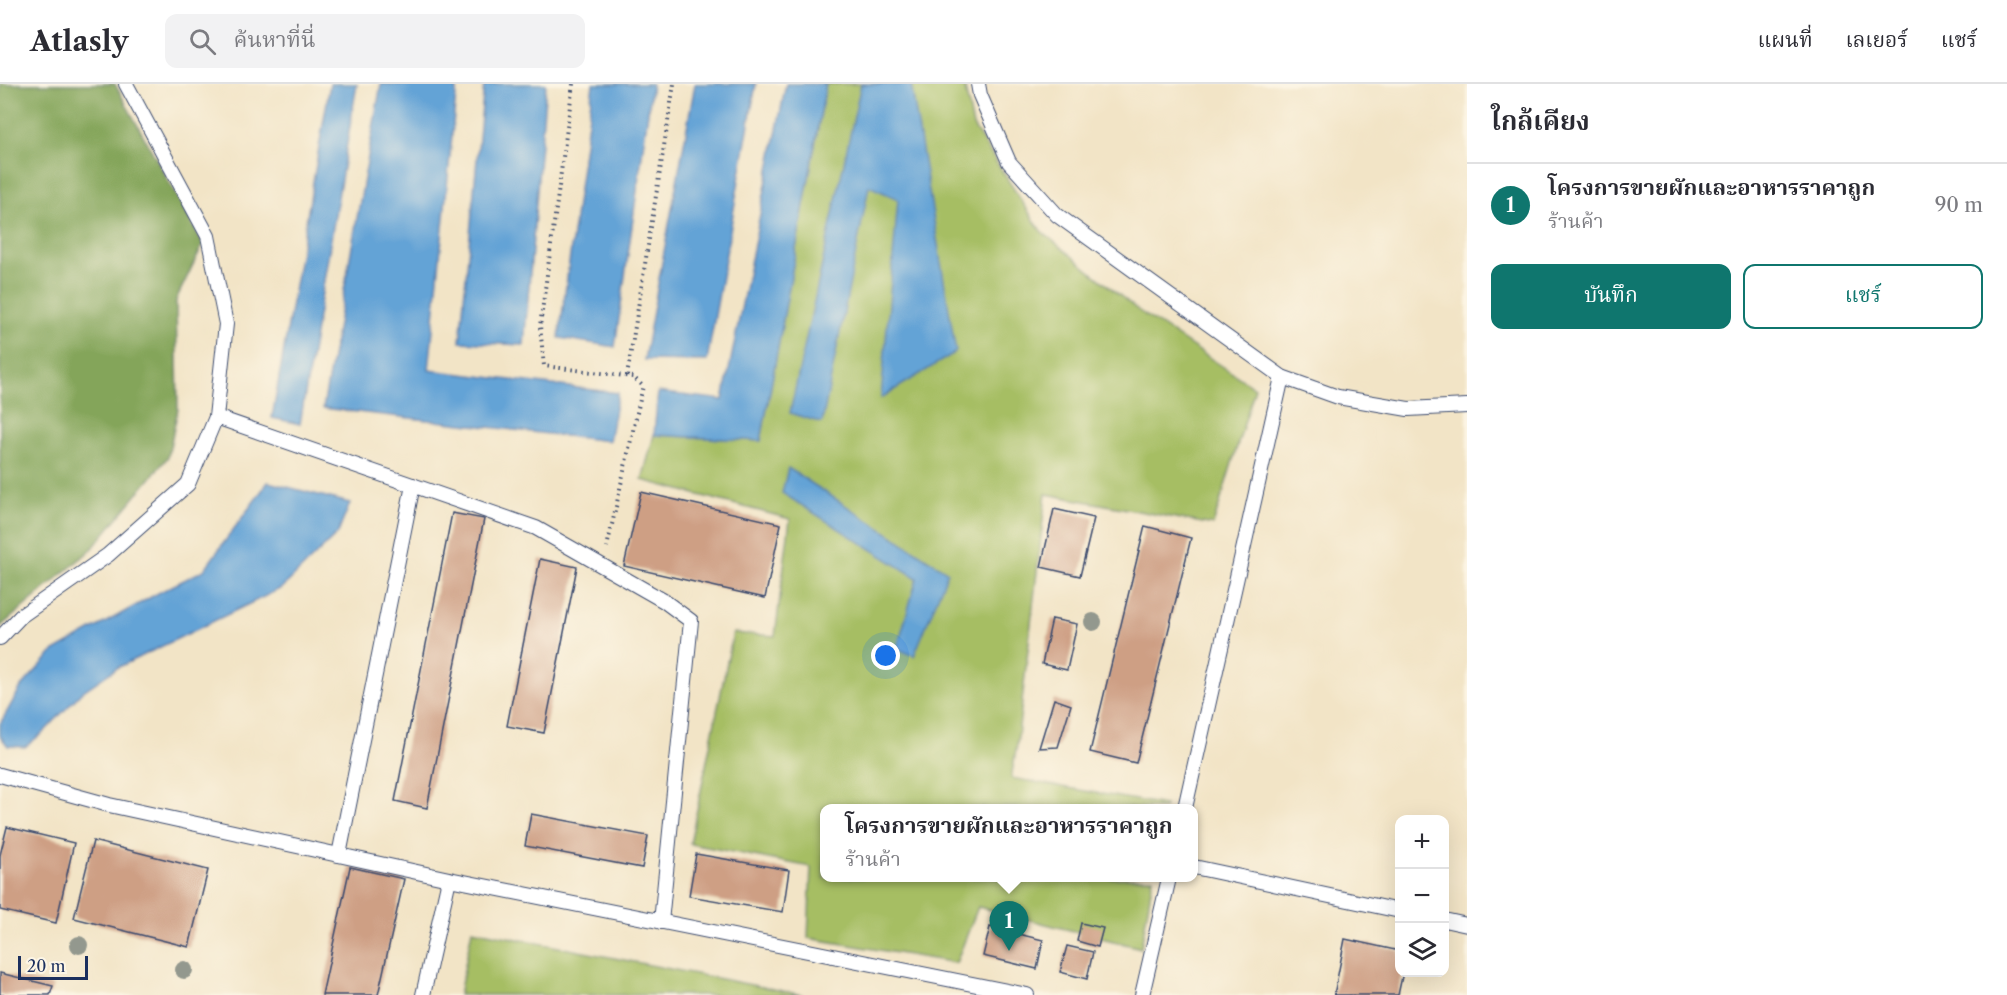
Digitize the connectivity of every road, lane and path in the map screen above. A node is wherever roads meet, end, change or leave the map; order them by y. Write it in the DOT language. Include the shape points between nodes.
graph roads {
  1 [pos="126,84"];
  2 [pos="573,84"];
  3 [pos="674,84"];
  4 [pos="978,84"];
  5 [pos="627,376"];
  6 [pos="1282,376"];
  7 [pos="1467,406"];
  8 [pos="216,417"];
  9 [pos="413,485"];
  10 [pos="602,566"];
  11 [pos="0,638"];
  12 [pos="0,775"];
  13 [pos="1186,804"];
  14 [pos="339,855"];
  15 [pos="1198,868"];
  16 [pos="449,879"];
  17 [pos="1168,882"];
  18 [pos="1395,910"];
  19 [pos="661,921"];
  20 [pos="1449,921"];
  21 [pos="1467,925"];
  22 [pos="423,995"];
  23 [pos="1027,995"];
  24 [pos="1143,995"];
  1 -- 8 [label="lane" via="208,236 226,324"];
  2 -- 5 [label="path" via="540,326 544,366"];
  3 -- 5 [label="path"];
  4 -- 6 [label="lane" via="1009,162 1057,214"];
  5 -- 10 [label="path" via="643,386"];
  6 -- 7 [label="lane" via="1338,397 1408,409"];
  6 -- 13 [label="lane"];
  8 -- 9 [label="lane"];
  8 -- 11 [label="lane" via="188,484 108,555 21,616"];
  9 -- 10 [label="lane" via="536,528"];
  9 -- 14 [label="lane"];
  10 -- 19 [label="lane" via="691,621"];
  12 -- 14 [label="lane" via="109,805"];
  14 -- 16 [label="lane"];
  15 -- 18 [label="lane"];
  16 -- 19 [label="lane"];
  16 -- 22 [label="lane"];
  17 -- 24 [label="lane"];
  19 -- 23 [label="lane"];
  20 -- 21 [label="lane"];
}
